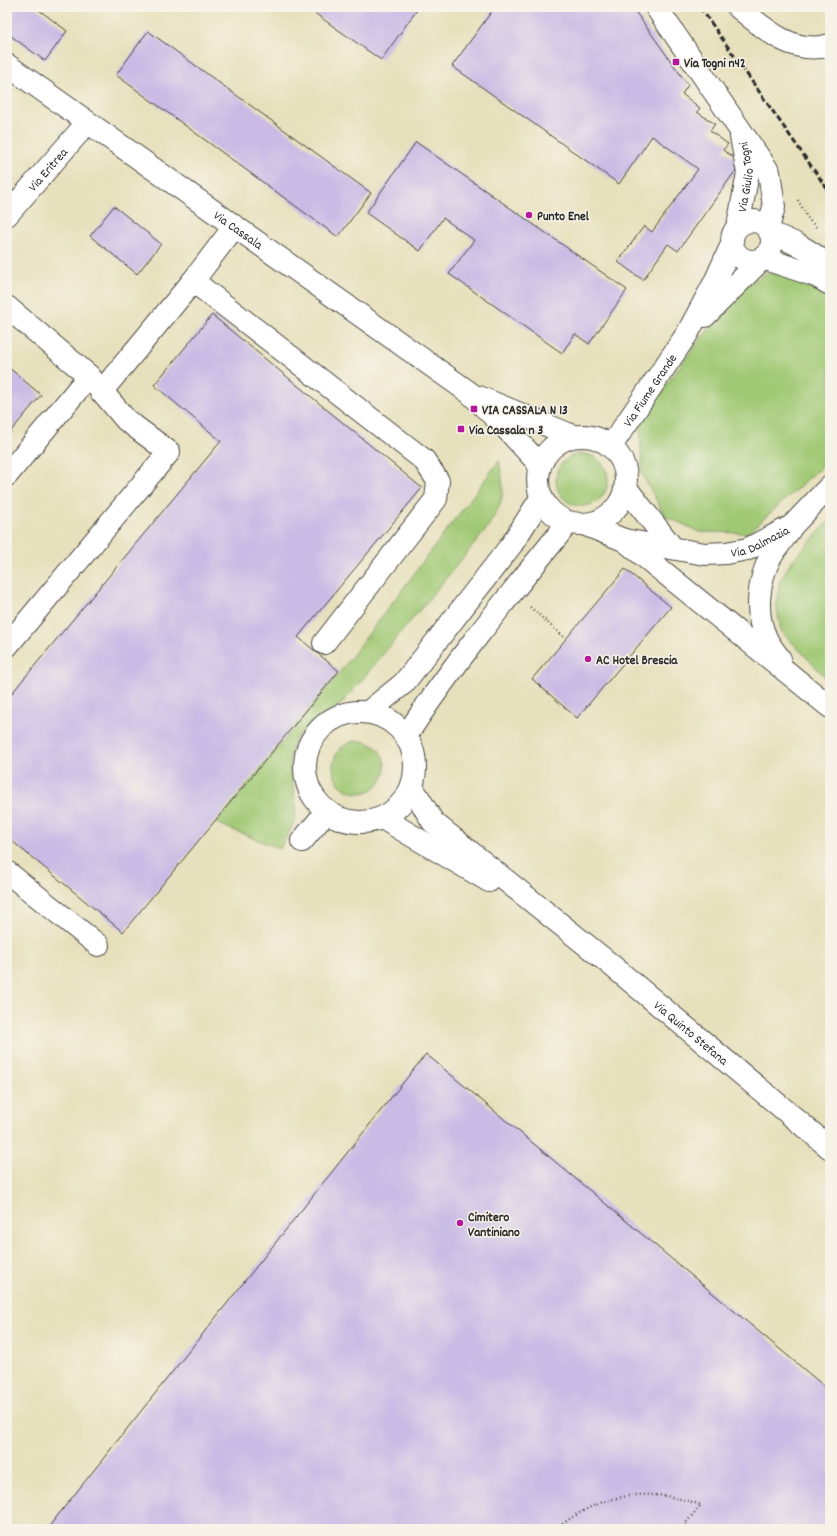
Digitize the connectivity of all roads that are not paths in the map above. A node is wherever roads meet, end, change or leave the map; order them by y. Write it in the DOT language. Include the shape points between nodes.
graph roads {
  1 [pos="656,7"];
  2 [pos="738,7"];
  3 [pos="830,45"];
  4 [pos="7,65"];
  5 [pos="87,123"];
  6 [pos="740,127"];
  7 [pos="7,215"];
  8 [pos="234,227"];
  9 [pos="770,231"];
  10 [pos="735,235"];
  11 [pos="763,258"];
  12 [pos="830,269"];
  13 [pos="193,281"];
  14 [pos="830,284"];
  15 [pos="7,307"];
  16 [pos="687,334"];
  17 [pos="95,384"];
  18 [pos="470,393"];
  19 [pos="574,436"];
  20 [pos="611,446"];
  21 [pos="540,465"];
  22 [pos="7,475"];
  23 [pos="830,486"];
  24 [pos="626,488"];
  25 [pos="541,498"];
  26 [pos="577,524"];
  27 [pos="792,526"];
  28 [pos="624,540"];
  29 [pos="672,547"];
  30 [pos="324,643"];
  31 [pos="7,646"];
  32 [pos="788,672"];
  33 [pos="830,707"];
  34 [pos="368,712"];
  35 [pos="406,736"];
  36 [pos="412,787"];
  37 [pos="327,811"];
  38 [pos="382,818"];
  39 [pos="302,841"];
  40 [pos="7,872"];
  41 [pos="551,917"];
  42 [pos="98,945"];
  43 [pos="830,1148"];
  1 -- 6 [label="street, Via Giulio Togni"];
  2 -- 3 [label="street" via="769,33 795,45"];
  4 -- 5 [label="street, Via Cassala"];
  5 -- 7 [label="street, Via Eritrea"];
  5 -- 8 [label="street, Via Cassala"];
  6 -- 9 [label="street, Via Giulio Togni" via="769,172 774,207"];
  6 -- 10 [label="street, Via Giulio Togni" via="748,173"];
  8 -- 13 [label="street"];
  8 -- 18 [label="street, Via Cassala"];
  9 -- 10 [label="street" via="757,221 744,222"];
  9 -- 11 [label="street" via="771,248"];
  9 -- 12 [label="street" via="802,246"];
  10 -- 11 [label="street" via="734,250 744,260 757,261"];
  10 -- 16 [label="street, Via Fiume Grande" via="715,282"];
  11 -- 14 [label="street" via="816,276"];
  11 -- 16 [label="street, Via Fiume Grande"];
  13 -- 17 [label="street"];
  13 -- 30 [label="street" via="424,460 438,482 436,499"];
  15 -- 17 [label="street"];
  16 -- 20 [label="street, Via Fiume Grande"];
  17 -- 22 [label="street"];
  17 -- 31 [label="street" via="126,420 169,452"];
  18 -- 19 [label="street, Via Cassala"];
  18 -- 21 [label="street, Via Cassala"];
  19 -- 20 [label="street, Via Cassala" via="593,437"];
  19 -- 21 [label="street, Via Cassala" via="559,442 548,452"];
  20 -- 24 [label="street, Via Cassala" via="624,465"];
  21 -- 25 [label="street" via="538,482"];
  23 -- 27 [label="street, Via Dalmazia"];
  24 -- 26 [label="street, Via Cassala" via="621,502 612,513 600,521"];
  24 -- 29 [label="street"];
  25 -- 26 [label="street" via="552,513"];
  25 -- 34 [label="street" via="512,544 404,683"];
  26 -- 28 [label="street, Via Dalmazia"];
  26 -- 35 [label="street" via="461,656"];
  27 -- 29 [label="street, Via Dalmazia" via="748,549 705,554"];
  27 -- 32 [label="street" via="769,562 761,584 759,602 760,618 766,638"];
  28 -- 29 [label="street, Via Dalmazia"];
  28 -- 32 [label="street"];
  32 -- 33 [label="street"];
  34 -- 35 [label="street" via="389,720"];
  34 -- 37 [label="street" via="350,713 333,719 319,730 309,746 305,764 307,781 314,798"];
  35 -- 36 [label="street" via="413,752 415,770"];
  36 -- 38 [label="street" via="400,806"];
  36 -- 41 [label="street, Via Quinto Stefana" via="433,822"];
  37 -- 38 [label="street" via="353,822 368,822"];
  37 -- 39 [label="street"];
  38 -- 41 [label="street, Via Quinto Stefana"];
  40 -- 42 [label="street"];
  41 -- 43 [label="street, Via Quinto Stefana"];
}
